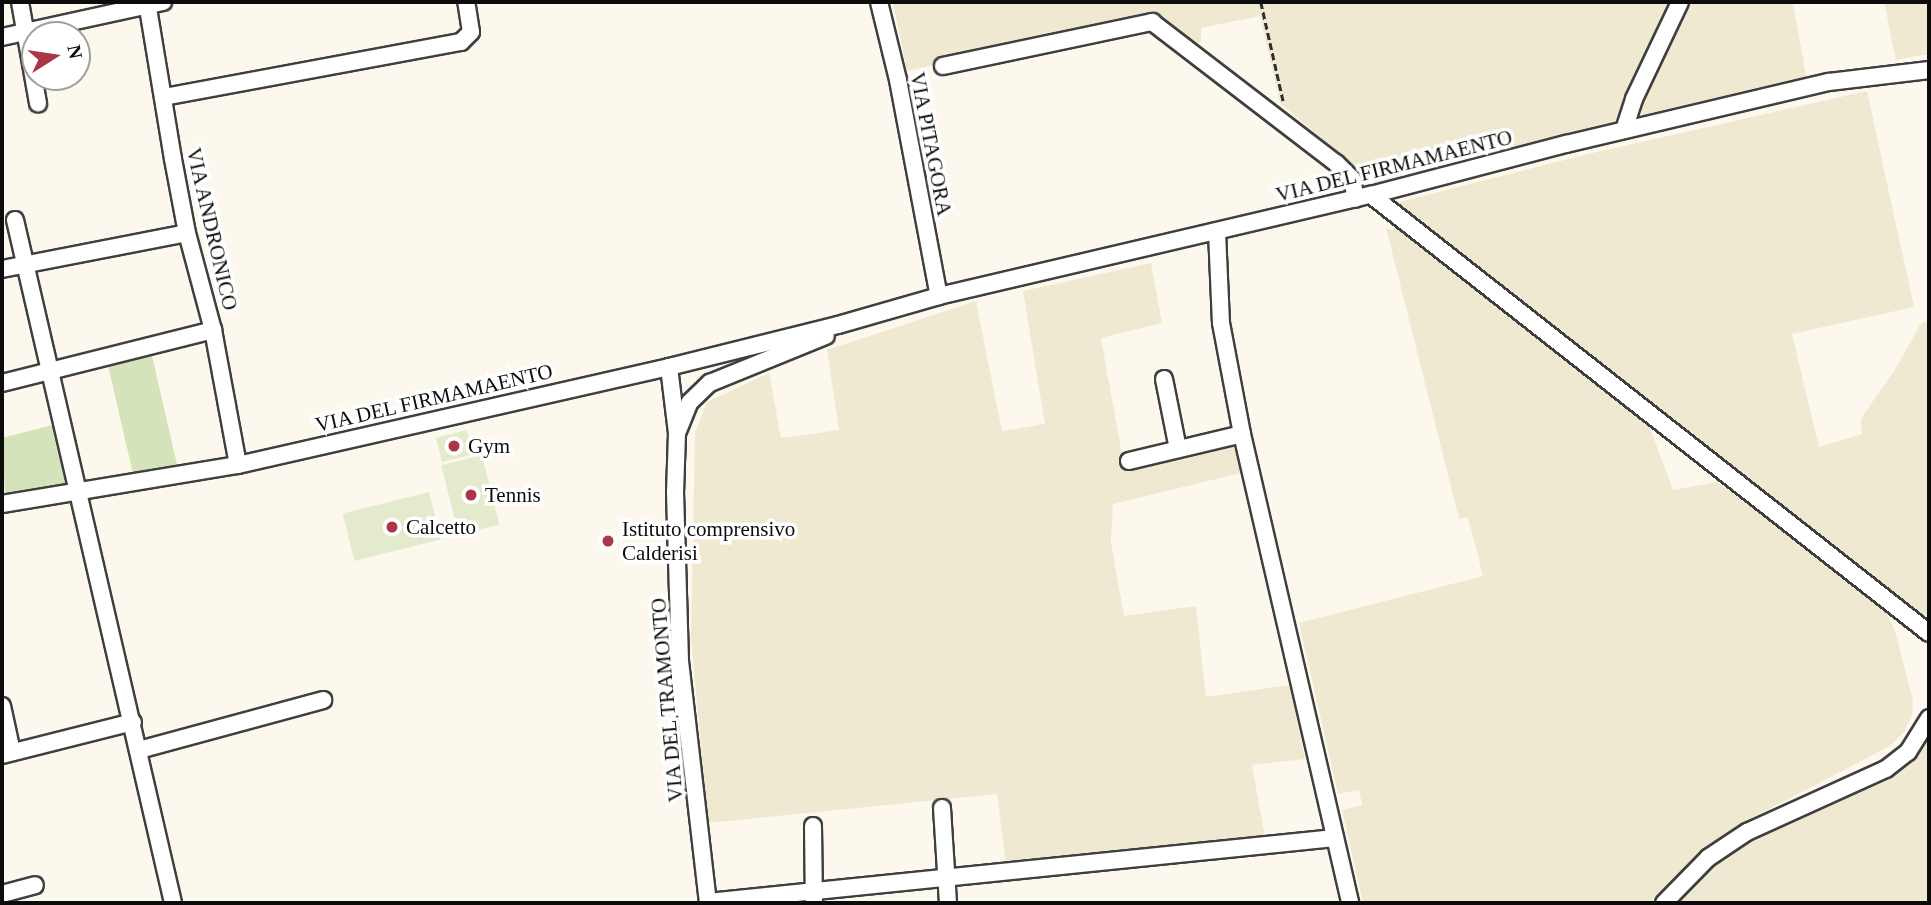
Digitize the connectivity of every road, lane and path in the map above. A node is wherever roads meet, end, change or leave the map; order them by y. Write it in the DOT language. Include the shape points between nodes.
graph roads {
  1 [pos="20,2"];
  2 [pos="466,2"];
  3 [pos="879,2"];
  4 [pos="1261,2"];
  5 [pos="1680,2"];
  6 [pos="153,3"];
  7 [pos="95,10"];
  8 [pos="24,21"];
  9 [pos="59,21"];
  10 [pos="21,32"];
  11 [pos="2,37"];
  12 [pos="943,66"];
  13 [pos="1929,70"];
  14 [pos="36,91"];
  15 [pos="164,97"];
  16 [pos="38,103"];
  17 [pos="1285,125"];
  18 [pos="1625,130"];
  19 [pos="1364,197"];
  20 [pos="15,220"];
  21 [pos="1217,232"];
  22 [pos="187,233"];
  23 [pos="24,264"];
  24 [pos="2,269"];
  25 [pos="939,296"];
  26 [pos="872,315"];
  27 [pos="213,330"];
  28 [pos="669,367"];
  29 [pos="49,372"];
  30 [pos="1164,379"];
  31 [pos="2,383"];
  32 [pos="677,433"];
  33 [pos="1242,434"];
  34 [pos="1178,449"];
  35 [pos="1129,461"];
  36 [pos="238,464"];
  37 [pos="78,490"];
  38 [pos="2,504"];
  39 [pos="1929,633"];
  40 [pos="323,699"];
  41 [pos="2,706"];
  42 [pos="1929,718"];
  43 [pos="133,722"];
  44 [pos="139,750"];
  45 [pos="7,754"];
  46 [pos="942,808"];
  47 [pos="813,826"];
  48 [pos="1335,838"];
  49 [pos="946,877"];
  50 [pos="35,885"];
  51 [pos="2,894"];
  52 [pos="814,897"];
  53 [pos="173,903"];
  54 [pos="708,903"];
  55 [pos="948,903"];
  56 [pos="1350,903"];
  57 [pos="1664,903"];
  1 -- 8 [label="street"];
  2 -- 15 [label="street" via="471,32 461,42"];
  3 -- 25 [label="street, VIA PITAGORA"];
  4 -- 17 [label="path"];
  5 -- 18 [label="street" via="1634,99"];
  6 -- 7 [label="street"];
  6 -- 15 [label="street, VIA ANDRONICO"];
  7 -- 9 [label="street"];
  10 -- 11 [label="street"];
  12 -- 17 [label="street" via="1153,22"];
  13 -- 18 [label="street, VIA DEL FIRMAMAENTO" via="1829,82"];
  14 -- 16 [label="street"];
  15 -- 22 [label="street, VIA ANDRONICO"];
  17 -- 19 [label="street" via="1352,179"];
  18 -- 19 [label="street, VIA DEL FIRMAMAENTO"];
  19 -- 21 [label="street, VIA DEL FIRMAMAENTO"];
  19 -- 39 [label="street"];
  20 -- 23 [label="street"];
  21 -- 25 [label="street, VIA DEL FIRMAMAENTO"];
  21 -- 33 [label="street" via="1221,323"];
  22 -- 23 [label="street"];
  22 -- 27 [label="street, VIA ANDRONICO"];
  23 -- 24 [label="street"];
  23 -- 29 [label="street"];
  25 -- 26 [label="street, VIA DEL FIRMAMAENTO"];
  26 -- 28 [label="street, VIA DEL FIRMAMAENTO"];
  26 -- 32 [label="street, VIA DEL FIRMAMAENTO" via="710,383 690,402"];
  27 -- 29 [label="street"];
  27 -- 36 [label="street, VIA ANDRONICO"];
  28 -- 32 [label="street, VIA DEL TRAMONTO"];
  28 -- 36 [label="street, VIA DEL FIRMAMAENTO"];
  29 -- 31 [label="street"];
  29 -- 37 [label="street"];
  30 -- 34 [label="street"];
  32 -- 54 [label="street, VIA DEL TRAMONTO" via="674,492 680,661"];
  33 -- 34 [label="street"];
  33 -- 48 [label="street"];
  34 -- 35 [label="street"];
  36 -- 37 [label="street, VIA DEL FIRMAMAENTO"];
  37 -- 38 [label="street, VIA DEL FIRMAMAENTO"];
  37 -- 43 [label="street"];
  40 -- 44 [label="street"];
  41 -- 45 [label="street"];
  42 -- 57 [label="street" via="1908,751 1886,769 1747,832 1708,858"];
  43 -- 44 [label="street"];
  43 -- 45 [label="street"];
  44 -- 53 [label="street"];
  46 -- 49 [label="street"];
  47 -- 52 [label="street"];
  48 -- 49 [label="street"];
  48 -- 56 [label="street"];
  49 -- 52 [label="street"];
  49 -- 55 [label="street"];
  50 -- 51 [label="street"];
  52 -- 54 [label="street"];
}
